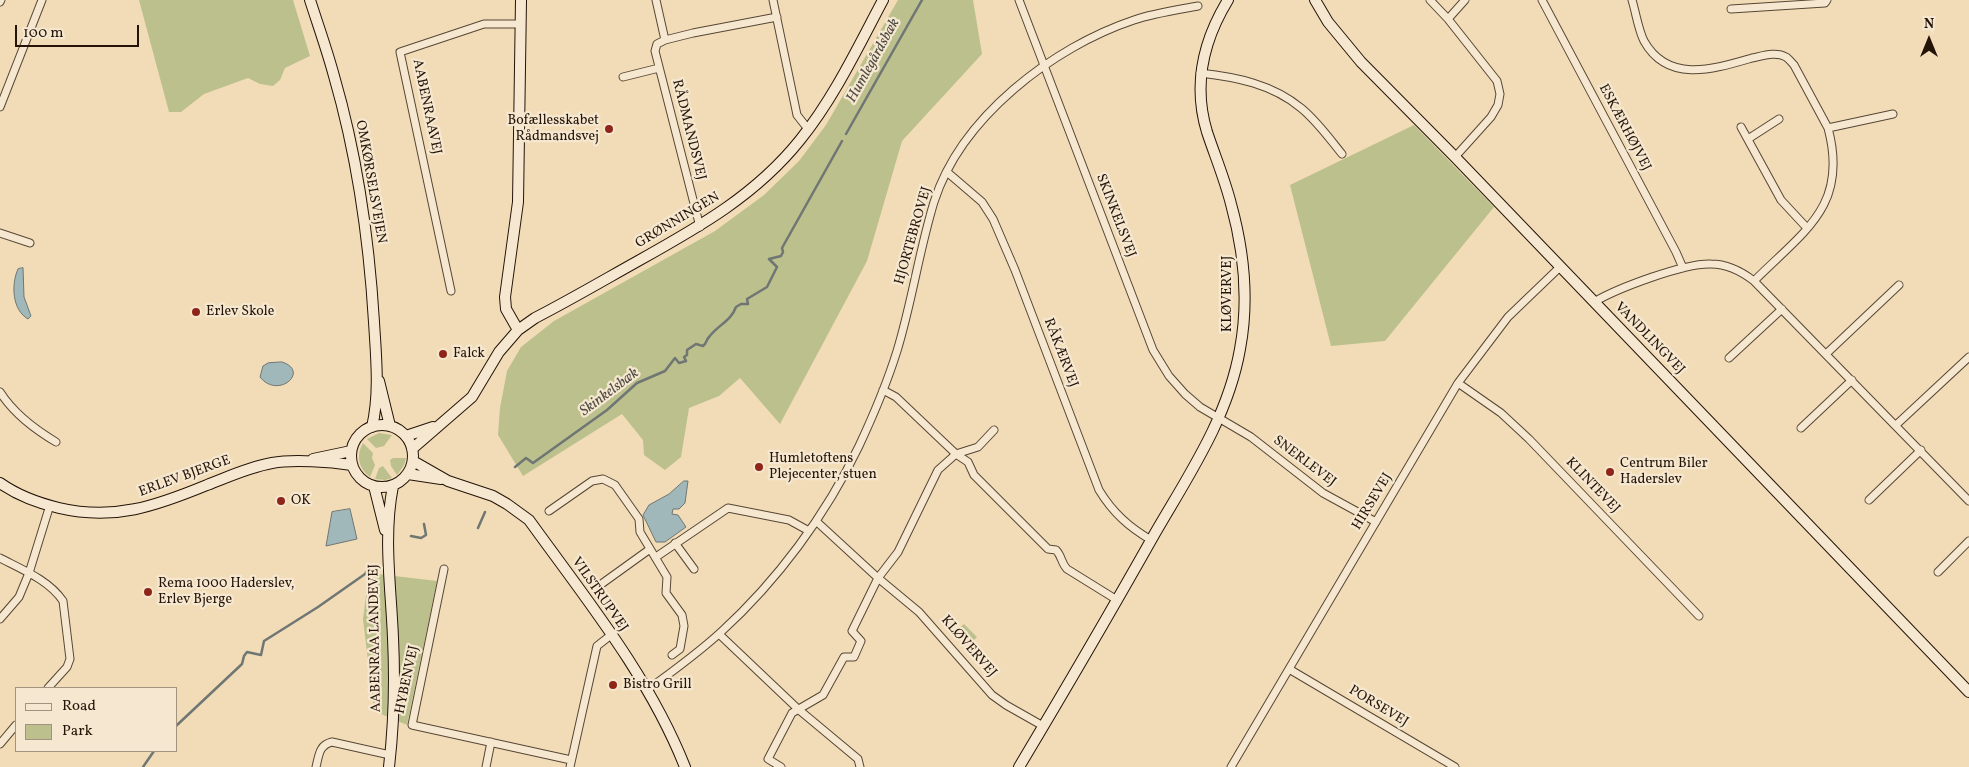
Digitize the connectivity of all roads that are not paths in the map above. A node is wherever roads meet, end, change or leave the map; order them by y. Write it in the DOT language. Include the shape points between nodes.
graph roads {
  1 [pos="42,0"];
  2 [pos="310,0"];
  3 [pos="521,0"];
  4 [pos="656,0"];
  5 [pos="773,0"];
  6 [pos="883,0"];
  7 [pos="1019,0"];
  8 [pos="1228,0"];
  9 [pos="1315,0"];
  10 [pos="1430,0"];
  11 [pos="1465,0"];
  12 [pos="1542,0"];
  13 [pos="1632,0"];
  14 [pos="1827,0"];
  15 [pos="1198,6"];
  16 [pos="1731,9"];
  17 [pos="776,18"];
  18 [pos="1448,18"];
  19 [pos="520,24"];
  20 [pos="665,40"];
  21 [pos="1045,67"];
  22 [pos="659,68"];
  23 [pos="1200,73"];
  24 [pos="623,77"];
  25 [pos="0,107"];
  26 [pos="1893,114"];
  27 [pos="1779,119"];
  28 [pos="1741,126"];
  29 [pos="1828,128"];
  30 [pos="808,129"];
  31 [pos="1748,138"];
  32 [pos="1342,154"];
  33 [pos="1456,157"];
  34 [pos="947,172"];
  35 [pos="700,227"];
  36 [pos="1807,228"];
  37 [pos="0,233"];
  38 [pos="30,243"];
  39 [pos="1560,267"];
  40 [pos="1683,268"];
  41 [pos="1754,281"];
  42 [pos="1899,285"];
  43 [pos="451,291"];
  44 [pos="1594,302"];
  45 [pos="1782,309"];
  46 [pos="518,330"];
  47 [pos="1826,354"];
  48 [pos="1969,356"];
  49 [pos="1729,358"];
  50 [pos="378,373"];
  51 [pos="1852,380"];
  52 [pos="1458,384"];
  53 [pos="883,390"];
  54 [pos="0,392"];
  55 [pos="1219,420"];
  56 [pos="445,422"];
  57 [pos="1896,425"];
  58 [pos="390,426"];
  59 [pos="372,427"];
  60 [pos="1801,428"];
  61 [pos="994,430"];
  62 [pos="406,436"];
  63 [pos="56,442"];
  64 [pos="412,450"];
  65 [pos="1921,450"];
  66 [pos="351,451"];
  67 [pos="956,454"];
  68 [pos="413,460"];
  69 [pos="295,462"];
  70 [pos="352,465"];
  71 [pos="408,474"];
  72 [pos="448,480"];
  73 [pos="0,483"];
  74 [pos="374,486"];
  75 [pos="393,486"];
  76 [pos="1968,497"];
  77 [pos="1869,500"];
  78 [pos="50,505"];
  79 [pos="549,511"];
  80 [pos="816,521"];
  81 [pos="1376,522"];
  82 [pos="809,532"];
  83 [pos="387,538"];
  84 [pos="1152,540"];
  85 [pos="1969,541"];
  86 [pos="675,544"];
  87 [pos="650,549"];
  88 [pos="656,557"];
  89 [pos="0,558"];
  90 [pos="444,569"];
  91 [pos="694,569"];
  92 [pos="1938,572"];
  93 [pos="29,573"];
  94 [pos="878,578"];
  95 [pos="600,585"];
  96 [pos="1117,600"];
  97 [pos="1699,616"];
  98 [pos="0,619"];
  99 [pos="720,634"];
  100 [pos="611,635"];
  101 [pos="672,655"];
  102 [pos="1289,669"];
  103 [pos="49,687"];
  104 [pos="647,690"];
  105 [pos="1969,692"];
  106 [pos="798,709"];
  107 [pos="15,726"];
  108 [pos="1044,726"];
  109 [pos="491,742"];
  110 [pos="0,744"];
  111 [pos="390,755"];
  112 [pos="570,764"];
  113 [pos="316,767"];
  114 [pos="389,767"];
  115 [pos="486,767"];
  116 [pos="686,767"];
  117 [pos="781,767"];
  118 [pos="860,767"];
  119 [pos="1018,767"];
  120 [pos="1231,767"];
  121 [pos="1455,767"];
  1 -- 25 [label="street"];
  2 -- 50 [label="street, OMKØRSELSVEJEN" via="354,156 366,229"];
  3 -- 19 [label="street"];
  4 -- 20 [label="street"];
  5 -- 17 [label="street"];
  6 -- 30 [label="street, GRØNNINGEN" via="828,100"];
  7 -- 21 [label="street, SKINKELSVEJ"];
  8 -- 23 [label="street, KLØVERVEJ" via="1216,19"];
  9 -- 33 [label="street, VANDLINGVEJ" via="1328,22 1361,62"];
  10 -- 18 [label="street"];
  11 -- 18 [label="street"];
  12 -- 40 [label="street, ESKÆRHØJVEJ"];
  13 -- 29 [label="street" via="1643,39 1652,53 1681,69 1723,66 1778,54 1787,57"];
  14 -- 16 [label="street" via="1825,3"];
  15 -- 21 [label="street, HJORTEBROVEJ" via="1135,20 1102,32 1073,46"];
  17 -- 20 [label="street"];
  17 -- 30 [label="street" via="797,115"];
  18 -- 33 [label="street" via="1497,81 1500,94 1491,117"];
  19 -- 43 [label="street, AABENRAAVEJ" via="484,24 400,52"];
  19 -- 46 [label="street" via="518,202 505,297 506,309"];
  20 -- 22 [label="street, RÅDMANDSVEJ" via="657,44 655,51"];
  21 -- 34 [label="street, HJORTEBROVEJ" via="1010,91 986,115 965,141"];
  21 -- 55 [label="street, SKINKELSVEJ" via="1153,350 1184,394"];
  22 -- 24 [label="street, RÅDMANDSVEJ"];
  22 -- 35 [label="street, RÅDMANDSVEJ"];
  23 -- 32 [label="street" via="1248,81 1274,91 1300,107"];
  23 -- 55 [label="street, KLØVERVEJ" via="1205,123 1233,210 1244,283 1240,349"];
  26 -- 29 [label="street"];
  27 -- 31 [label="street"];
  28 -- 31 [label="street"];
  29 -- 36 [label="street" via="1834,171 1822,210"];
  30 -- 35 [label="street, GRØNNINGEN" via="773,170 747,194"];
  31 -- 36 [label="street" via="1781,200"];
  33 -- 39 [label="street, VANDLINGVEJ"];
  34 -- 53 [label="street, HJORTEBROVEJ" via="935,200 897,350"];
  34 -- 84 [label="street, RÅKÆRVEJ" via="982,202 993,219 1099,490 1117,516"];
  35 -- 46 [label="street, GRØNNINGEN"];
  36 -- 41 [label="street"];
  37 -- 38 [label="street"];
  39 -- 44 [label="street, VANDLINGVEJ"];
  39 -- 52 [label="street, HIRSEVEJ" via="1508,317"];
  40 -- 41 [label="street" via="1724,265"];
  40 -- 44 [label="street" via="1612,291"];
  41 -- 45 [label="street"];
  42 -- 47 [label="street"];
  44 -- 105 [label="street, VANDLINGVEJ"];
  45 -- 47 [label="street"];
  45 -- 49 [label="street"];
  46 -- 56 [label="street, GRØNNINGEN" via="499,352 472,397"];
  47 -- 51 [label="street"];
  48 -- 57 [label="street"];
  50 -- 58 [label="street, OMKØRSELSVEJEN"];
  50 -- 59 [label="street, OMKØRSELSVEJEN"];
  51 -- 57 [label="street"];
  51 -- 60 [label="street"];
  52 -- 81 [label="street, HIRSEVEJ"];
  52 -- 97 [label="street, KLINTEVEJ" via="1501,413 1528,438"];
  53 -- 67 [label="street" via="896,397"];
  53 -- 80 [label="street, HJORTEBROVEJ" via="859,445"];
  54 -- 63 [label="street" via="19,416"];
  55 -- 81 [label="street, SNERLEVEJ" via="1251,437 1323,492"];
  55 -- 84 [label="street, KLØVERVEJ"];
  56 -- 62 [label="street, GRØNNINGEN"];
  56 -- 64 [label="street, GRØNNINGEN"];
  57 -- 65 [label="street"];
  58 -- 59 [label="street"];
  58 -- 62 [label="street"];
  59 -- 66 [label="street" via="358,436"];
  61 -- 67 [label="street" via="978,447"];
  62 -- 64 [label="street"];
  64 -- 68 [label="street"];
  65 -- 76 [label="street"];
  65 -- 77 [label="street"];
  66 -- 69 [label="street, ERLEV BJERGE"];
  66 -- 70 [label="street"];
  67 -- 94 [label="street" via="938,470 898,552"];
  67 -- 96 [label="street" via="968,462 974,475 1048,549 1061,555 1062,564 1067,569"];
  68 -- 71 [label="street"];
  68 -- 72 [label="street, VILSTRUPVEJ"];
  69 -- 70 [label="street, ERLEV BJERGE"];
  69 -- 78 [label="street, ERLEV BJERGE" via="244,470 167,502 141,509 101,514"];
  70 -- 74 [label="street" via="358,476"];
  71 -- 72 [label="street, VILSTRUPVEJ"];
  71 -- 75 [label="street"];
  72 -- 100 [label="street, VILSTRUPVEJ" via="493,496 529,520"];
  73 -- 78 [label="street, ERLEV BJERGE"];
  74 -- 75 [label="street"];
  74 -- 83 [label="street, AABENRAA LANDEVEJ"];
  75 -- 83 [label="street, AABENRAA LANDEVEJ"];
  78 -- 93 [label="street"];
  79 -- 87 [label="street" via="592,481 603,479 615,484 639,519 640,532"];
  80 -- 82 [label="street, HJORTEBROVEJ"];
  80 -- 94 [label="street"];
  81 -- 102 [label="street, HIRSEVEJ"];
  82 -- 86 [label="street" via="789,520 728,508"];
  82 -- 99 [label="street, HJORTEBROVEJ" via="750,604"];
  83 -- 111 [label="street, AABENRAA LANDEVEJ" via="394,686"];
  84 -- 96 [label="street, KLØVERVEJ"];
  85 -- 92 [label="street"];
  86 -- 88 [label="street"];
  86 -- 91 [label="street"];
  87 -- 88 [label="street"];
  87 -- 95 [label="street"];
  88 -- 101 [label="street" via="667,577 666,593 682,615 684,626 680,649"];
  89 -- 93 [label="street"];
  90 -- 109 [label="street, HYBENVEJ" via="412,725"];
  93 -- 98 [label="street" via="19,597"];
  93 -- 103 [label="street" via="63,601 70,659"];
  94 -- 106 [label="street" via="852,631 861,641 854,657 844,657 823,695"];
  94 -- 108 [label="street, KLØVERVEJ" via="918,612 992,695"];
  96 -- 108 [label="street, KLØVERVEJ"];
  99 -- 104 [label="street, HJORTEBROVEJ"];
  99 -- 106 [label="street"];
  100 -- 104 [label="street, VILSTRUPVEJ"];
  100 -- 112 [label="street" via="597,646"];
  102 -- 120 [label="street, HIRSEVEJ"];
  102 -- 121 [label="street, PORSEVEJ"];
  104 -- 116 [label="street, VILSTRUPVEJ"];
  106 -- 117 [label="street" via="792,713 768,759"];
  106 -- 118 [label="street" via="858,759"];
  107 -- 110 [label="street"];
  108 -- 119 [label="street, KLØVERVEJ"];
  109 -- 112 [label="street, HYBENVEJ"];
  109 -- 115 [label="street"];
  111 -- 113 [label="street" via="332,742 320,749"];
  111 -- 114 [label="street, AABENRAA LANDEVEJ"];
}
